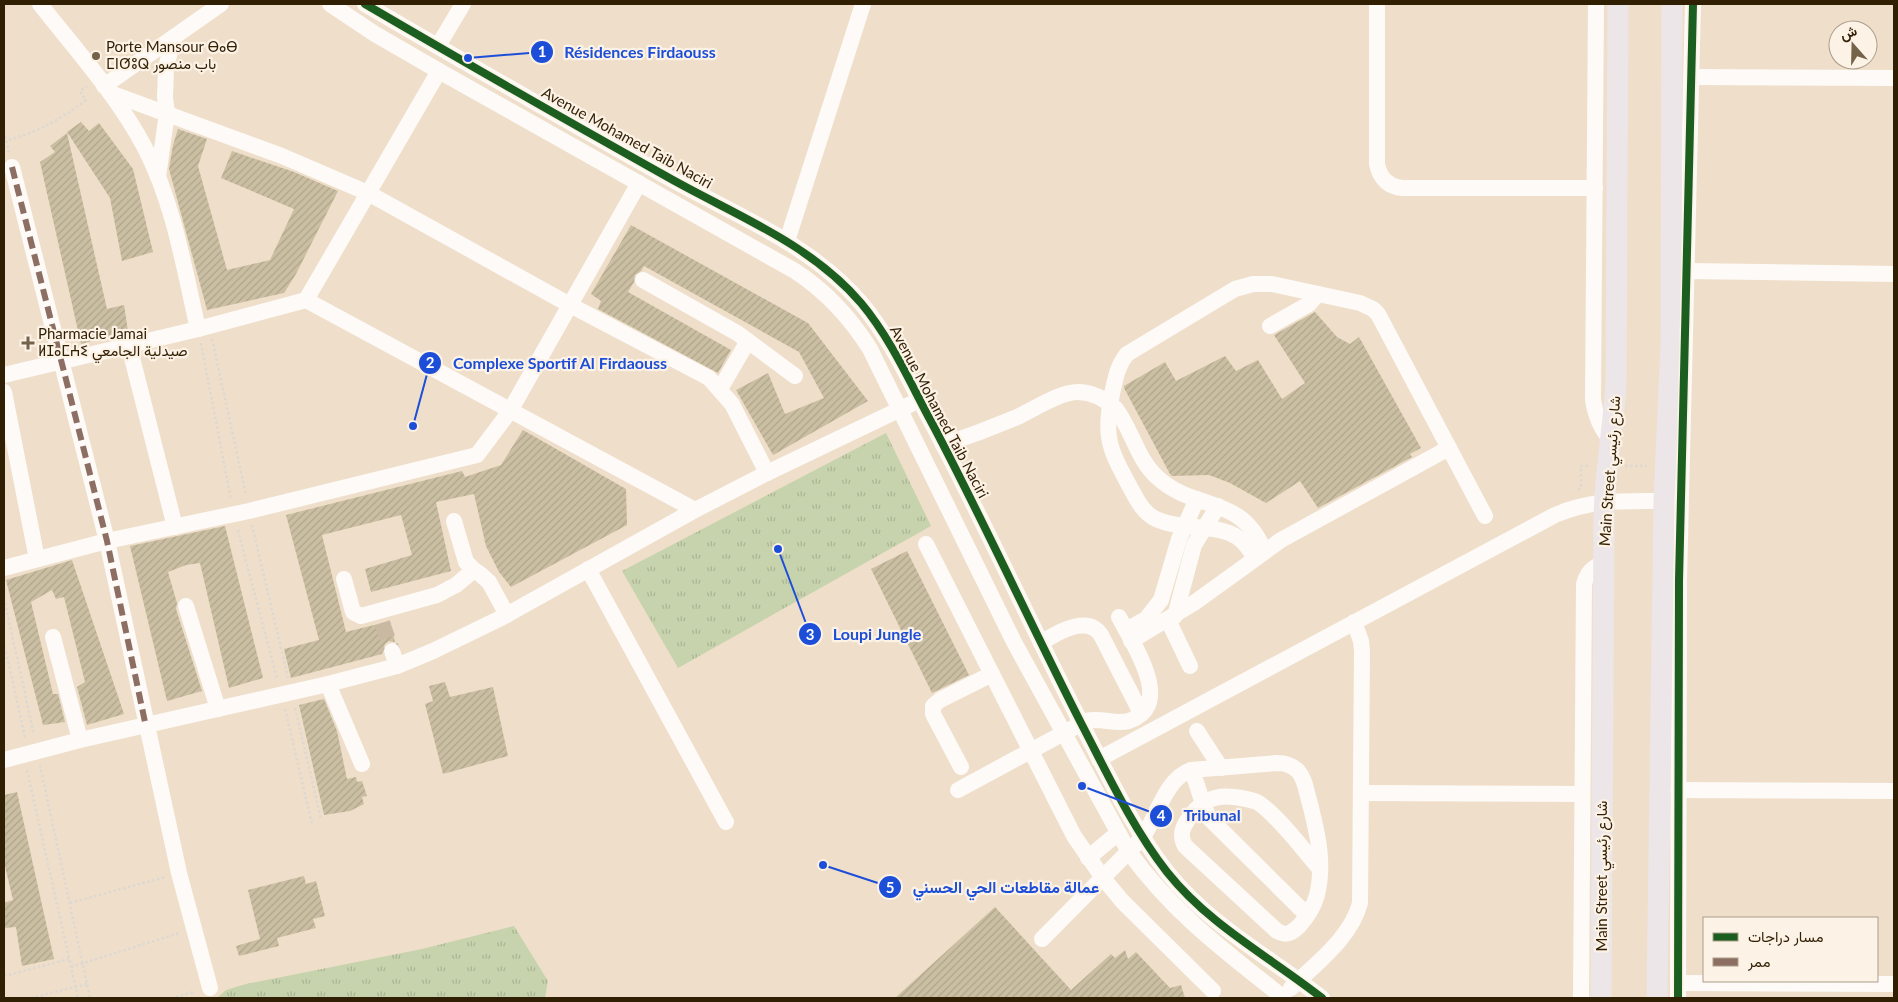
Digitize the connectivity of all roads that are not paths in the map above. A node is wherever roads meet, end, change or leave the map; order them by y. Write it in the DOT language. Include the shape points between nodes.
graph roads {
  1 [pos="40,4"];
  2 [pos="221,4"];
  3 [pos="330,4"];
  4 [pos="365,4"];
  5 [pos="462,4"];
  6 [pos="863,4"];
  7 [pos="1378,4"];
  8 [pos="1596,4"];
  9 [pos="1618,4"];
  10 [pos="1672,4"];
  11 [pos="1692,4"];
  12 [pos="174,37"];
  13 [pos="438,46"];
  14 [pos="439,71"];
  15 [pos="1692,77"];
  16 [pos="1894,78"];
  17 [pos="107,90"];
  18 [pos="167,113"];
  19 [pos="12,167"];
  20 [pos="158,178"];
  21 [pos="639,183"];
  22 [pos="1595,188"];
  23 [pos="368,193"];
  24 [pos="787,241"];
  25 [pos="1687,271"];
  26 [pos="1894,274"];
  27 [pos="643,280"];
  28 [pos="1318,294"];
  29 [pos="306,300"];
  30 [pos="570,305"];
  31 [pos="1270,326"];
  32 [pos="204,328"];
  33 [pos="748,342"];
  34 [pos="129,346"];
  35 [pos="61,362"];
  36 [pos="4,375"];
  37 [pos="795,376"];
  38 [pos="720,388"];
  39 [pos="4,392"];
  40 [pos="919,400"];
  41 [pos="1110,403"];
  42 [pos="901,409"];
  43 [pos="510,411"];
  44 [pos="1611,440"];
  45 [pos="943,445"];
  46 [pos="1449,448"];
  47 [pos="767,473"];
  48 [pos="1197,499"];
  49 [pos="1604,501"];
  50 [pos="1664,501"];
  51 [pos="1218,506"];
  52 [pos="695,510"];
  53 [pos="1485,516"];
  54 [pos="454,522"];
  55 [pos="1184,526"];
  56 [pos="175,527"];
  57 [pos="1204,528"];
  58 [pos="107,542"];
  59 [pos="926,544"];
  60 [pos="1259,555"];
  61 [pos="37,559"];
  62 [pos="1604,563"];
  63 [pos="4,568"];
  64 [pos="588,569"];
  65 [pos="474,570"];
  66 [pos="344,579"];
  67 [pos="186,606"];
  68 [pos="507,615"];
  69 [pos="1172,618"];
  70 [pos="1354,622"];
  71 [pos="1125,630"];
  72 [pos="54,637"];
  73 [pos="1041,643"];
  74 [pos="1190,666"];
  75 [pos="992,674"];
  76 [pos="328,684"];
  77 [pos="218,709"];
  78 [pos="1141,713"];
  79 [pos="1081,724"];
  80 [pos="146,727"];
  81 [pos="1197,731"];
  82 [pos="1064,733"];
  83 [pos="80,740"];
  84 [pos="1030,751"];
  85 [pos="1099,759"];
  86 [pos="4,760"];
  87 [pos="362,764"];
  88 [pos="961,767"];
  89 [pos="1220,768"];
  90 [pos="1191,770"];
  91 [pos="958,790"];
  92 [pos="1678,790"];
  93 [pos="1894,791"];
  94 [pos="1361,793"];
  95 [pos="1582,794"];
  96 [pos="1203,802"];
  97 [pos="726,822"];
  98 [pos="1118,833"];
  99 [pos="1143,837"];
  100 [pos="1129,852"];
  101 [pos="1088,858"];
  102 [pos="1320,869"];
  103 [pos="1103,878"];
  104 [pos="1307,915"];
  105 [pos="1042,939"];
  106 [pos="1284,970"];
  107 [pos="1299,980"];
  108 [pos="1894,984"];
  109 [pos="210,988"];
  110 [pos="1213,991"];
  111 [pos="1678,991"];
  112 [pos="1264,993"];
  113 [pos="1284,998"];
  114 [pos="1322,998"];
  115 [pos="1581,998"];
  116 [pos="1601,998"];
  117 [pos="1657,998"];
  1 -- 17 [label="street"];
  2 -- 12 [label="street"];
  3 -- 14 [label="street, Avenue Mohamed Taib Naciri" via="374,34"];
  4 -- 13 [label="street, Avenue Mohamed Taib Naciri"];
  5 -- 13 [label="street"];
  6 -- 24 [label="street"];
  7 -- 22 [label="street" via="1377,164 1385,182 1404,188"];
  8 -- 22 [label="street"];
  9 -- 44 [label="main road, Main Street شارع رئيسي" via="1616,356"];
  10 -- 50 [label="main road" via="1671,344"];
  11 -- 15 [label="street"];
  12 -- 17 [label="street"];
  12 -- 18 [label="street" via="165,74"];
  13 -- 24 [label="street, Avenue Mohamed Taib Naciri" via="666,177"];
  14 -- 21 [label="street, Avenue Mohamed Taib Naciri"];
  14 -- 23 [label="street"];
  15 -- 16 [label="street"];
  15 -- 25 [label="street"];
  17 -- 18 [label="street"];
  17 -- 20 [label="street" via="129,120"];
  18 -- 20 [label="street"];
  18 -- 23 [label="street" via="282,156"];
  19 -- 35 [label="street"];
  20 -- 32 [label="street"];
  21 -- 30 [label="street"];
  21 -- 42 [label="street, Avenue Mohamed Taib Naciri" via="795,271 829,297 858,330"];
  22 -- 44 [label="street" via="1593,399 1596,417"];
  23 -- 29 [label="street"];
  23 -- 30 [label="street"];
  24 -- 40 [label="street, Avenue Mohamed Taib Naciri" via="828,270 861,303 887,340"];
  25 -- 26 [label="street"];
  25 -- 92 [label="street" via="1679,571"];
  27 -- 33 [label="street"];
  28 -- 31 [label="street" via="1305,306"];
  28 -- 41 [label="street" via="1262,283 1235,289 1127,354 1117,369"];
  28 -- 46 [label="street" via="1360,303 1378,314"];
  29 -- 32 [label="street"];
  29 -- 43 [label="street"];
  30 -- 38 [label="street" via="709,378"];
  30 -- 43 [label="street"];
  32 -- 34 [label="street"];
  33 -- 37 [label="street"];
  33 -- 38 [label="street"];
  34 -- 35 [label="street"];
  34 -- 56 [label="street"];
  35 -- 36 [label="street"];
  35 -- 58 [label="street"];
  38 -- 47 [label="street" via="732,404"];
  39 -- 61 [label="street"];
  40 -- 42 [label="street"];
  40 -- 45 [label="street, Avenue Mohamed Taib Naciri"];
  41 -- 45 [label="street" via="1093,394 1069,393 991,428"];
  41 -- 48 [label="street" via="1157,477 1178,492"];
  41 -- 55 [label="street" via="1107,423 1109,444 1138,501 1149,515"];
  42 -- 47 [label="street"];
  42 -- 82 [label="street, Avenue Mohamed Taib Naciri" via="1014,642"];
  43 -- 52 [label="street"];
  43 -- 56 [label="street" via="480,452 472,457"];
  44 -- 49 [label="main road, Main Street شارع رئيسي"];
  45 -- 73 [label="street, Avenue Mohamed Taib Naciri"];
  46 -- 53 [label="street"];
  46 -- 60 [label="street"];
  47 -- 52 [label="street"];
  48 -- 51 [label="street"];
  48 -- 55 [label="street"];
  49 -- 50 [label="street"];
  49 -- 62 [label="main road, Main Street شارع رئيسي"];
  49 -- 70 [label="street" via="1555,514"];
  50 -- 117 [label="main road"];
  51 -- 57 [label="street"];
  51 -- 60 [label="street" via="1247,522 1254,531"];
  52 -- 64 [label="street"];
  54 -- 65 [label="street" via="466,562"];
  55 -- 57 [label="street"];
  55 -- 71 [label="street" via="1157,607 1146,619"];
  56 -- 58 [label="street"];
  57 -- 60 [label="street" via="1236,536"];
  57 -- 69 [label="street" via="1190,556"];
  58 -- 61 [label="street"];
  58 -- 80 [label="street"];
  59 -- 75 [label="street"];
  60 -- 69 [label="street"];
  61 -- 63 [label="street"];
  62 -- 95 [label="street" via="1588,573 1584,584"];
  62 -- 116 [label="main road, Main Street شارع رئيسي"];
  64 -- 68 [label="street"];
  64 -- 97 [label="street"];
  65 -- 66 [label="street" via="437,595 380,617 356,615"];
  65 -- 68 [label="street" via="489,582"];
  67 -- 77 [label="street"];
  68 -- 76 [label="street" via="459,639"];
  69 -- 71 [label="street"];
  69 -- 74 [label="street"];
  70 -- 85 [label="street"];
  70 -- 94 [label="street" via="1362,651"];
  71 -- 78 [label="street" via="1151,684 1149,699"];
  72 -- 83 [label="street"];
  73 -- 78 [label="street" via="1072,628 1094,627"];
  73 -- 79 [label="street, Avenue Mohamed Taib Naciri"];
  75 -- 84 [label="street"];
  75 -- 88 [label="street" via="933,706 933,714"];
  76 -- 77 [label="street"];
  76 -- 87 [label="street"];
  77 -- 80 [label="street"];
  78 -- 79 [label="street" via="1132,720 1098,719"];
  79 -- 82 [label="street"];
  79 -- 85 [label="street, Avenue Mohamed Taib Naciri"];
  80 -- 83 [label="street"];
  80 -- 109 [label="street" via="179,873"];
  81 -- 89 [label="street"];
  82 -- 84 [label="street"];
  82 -- 98 [label="street, Avenue Mohamed Taib Naciri"];
  83 -- 86 [label="street"];
  84 -- 91 [label="street"];
  84 -- 101 [label="street"];
  85 -- 99 [label="street, Avenue Mohamed Taib Naciri"];
  89 -- 90 [label="street"];
  89 -- 102 [label="street" via="1277,762 1296,770 1304,781 1317,829"];
  90 -- 96 [label="street"];
  90 -- 99 [label="street" via="1173,782"];
  92 -- 93 [label="street"];
  92 -- 111 [label="street"];
  94 -- 95 [label="street"];
  94 -- 107 [label="street" via="1362,891 1358,913 1342,937"];
  95 -- 115 [label="street"];
  96 -- 102 [label="street" via="1226,796 1246,798 1259,804 1270,812"];
  96 -- 104 [label="street" via="1210,819"];
  96 -- 104 [label="street" via="1182,829 1186,846 1277,932 1293,932"];
  98 -- 100 [label="street, Avenue Mohamed Taib Naciri"];
  98 -- 101 [label="street"];
  99 -- 100 [label="street"];
  99 -- 106 [label="street, Avenue Mohamed Taib Naciri" via="1168,873 1197,905"];
  100 -- 103 [label="street"];
  100 -- 112 [label="street, Avenue Mohamed Taib Naciri" via="1166,900"];
  101 -- 103 [label="street"];
  102 -- 104 [label="street" via="1317,895"];
  103 -- 105 [label="street"];
  103 -- 110 [label="street"];
  106 -- 107 [label="street, Avenue Mohamed Taib Naciri"];
  106 -- 112 [label="street"];
  107 -- 113 [label="street"];
  107 -- 114 [label="street, Avenue Mohamed Taib Naciri"];
  108 -- 111 [label="street"];
  112 -- 113 [label="street, Avenue Mohamed Taib Naciri"];
}
